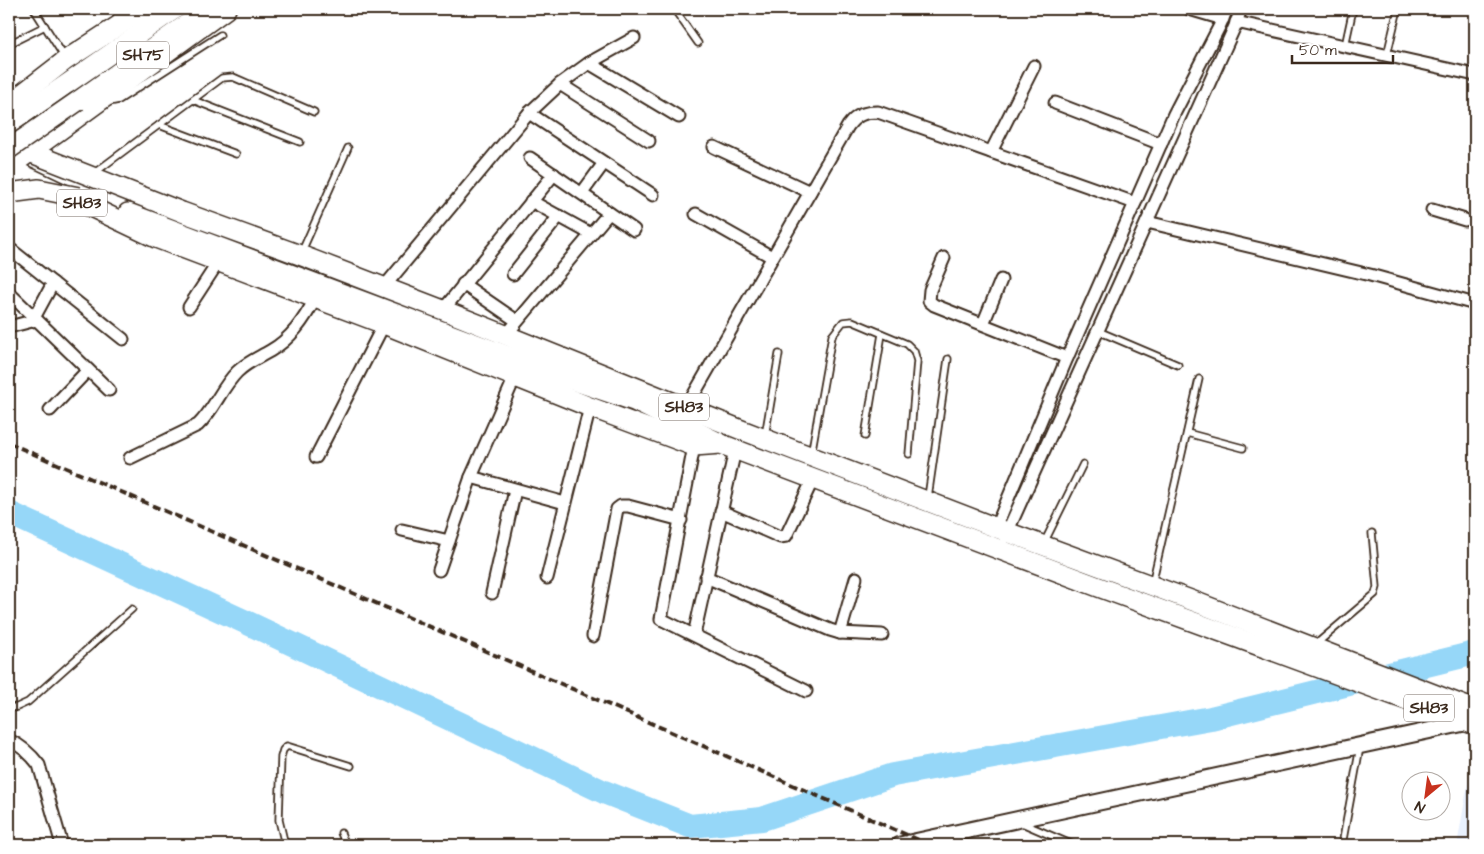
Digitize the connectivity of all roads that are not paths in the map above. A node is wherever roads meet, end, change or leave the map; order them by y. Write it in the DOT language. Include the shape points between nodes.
graph roads {
  1 [pos="34,9"];
  2 [pos="118,9"];
  3 [pos="144,9"];
  4 [pos="175,9"];
  5 [pos="208,9"];
  6 [pos="226,9"];
  7 [pos="674,9"];
  8 [pos="1189,9"];
  9 [pos="1241,9"];
  10 [pos="1353,9"];
  11 [pos="1398,9"];
  12 [pos="1225,14"];
  13 [pos="1236,22"];
  14 [pos="45,26"];
  15 [pos="115,28"];
  16 [pos="220,35"];
  17 [pos="634,38"];
  18 [pos="698,43"];
  19 [pos="9,44"];
  20 [pos="1345,46"];
  21 [pos="1387,56"];
  22 [pos="66,60"];
  23 [pos="589,63"];
  24 [pos="1034,66"];
  25 [pos="1475,75"];
  26 [pos="560,84"];
  27 [pos="193,100"];
  28 [pos="1055,103"];
  29 [pos="9,104"];
  30 [pos="84,104"];
  31 [pos="314,112"];
  32 [pos="529,113"];
  33 [pos="679,117"];
  34 [pos="9,124"];
  35 [pos="159,125"];
  36 [pos="649,141"];
  37 [pos="9,142"];
  38 [pos="300,142"];
  39 [pos="1161,144"];
  40 [pos="714,147"];
  41 [pos="348,148"];
  42 [pos="9,150"];
  43 [pos="28,152"];
  44 [pos="991,152"];
  45 [pos="236,154"];
  46 [pos="530,158"];
  47 [pos="604,163"];
  48 [pos="9,168"];
  49 [pos="554,174"];
  50 [pos="90,176"];
  51 [pos="810,192"];
  52 [pos="9,193"];
  53 [pos="582,193"];
  54 [pos="653,196"];
  55 [pos="531,201"];
  56 [pos="1135,203"];
  57 [pos="1432,210"];
  58 [pos="609,213"];
  59 [pos="696,214"];
  60 [pos="559,216"];
  61 [pos="1465,220"];
  62 [pos="1147,222"];
  63 [pos="634,230"];
  64 [pos="591,234"];
  65 [pos="9,248"];
  66 [pos="300,255"];
  67 [pos="772,257"];
  68 [pos="944,258"];
  69 [pos="219,261"];
  70 [pos="513,274"];
  71 [pos="1001,280"];
  72 [pos="53,283"];
  73 [pos="463,284"];
  74 [pos="384,287"];
  75 [pos="9,294"];
  76 [pos="315,299"];
  77 [pos="1475,304"];
  78 [pos="189,307"];
  79 [pos="443,310"];
  80 [pos="35,319"];
  81 [pos="384,324"];
  82 [pos="983,324"];
  83 [pos="9,327"];
  84 [pos="511,328"];
  85 [pos="1098,331"];
  86 [pos="882,334"];
  87 [pos="123,339"];
  88 [pos="779,354"];
  89 [pos="948,358"];
  90 [pos="1067,358"];
  91 [pos="1178,365"];
  92 [pos="88,370"];
  93 [pos="515,377"];
  94 [pos="1199,379"];
  95 [pos="109,390"];
  96 [pos="590,407"];
  97 [pos="686,408"];
  98 [pos="50,410"];
  99 [pos="1187,433"];
  100 [pos="865,436"];
  101 [pos="764,439"];
  102 [pos="694,446"];
  103 [pos="728,447"];
  104 [pos="1243,448"];
  105 [pos="908,454"];
  106 [pos="316,457"];
  107 [pos="811,457"];
  108 [pos="130,458"];
  109 [pos="1083,464"];
  110 [pos="471,477"];
  111 [pos="813,479"];
  112 [pos="515,490"];
  113 [pos="927,501"];
  114 [pos="565,504"];
  115 [pos="721,511"];
  116 [pos="681,520"];
  117 [pos="402,530"];
  118 [pos="1372,533"];
  119 [pos="998,539"];
  120 [pos="449,541"];
  121 [pos="1043,545"];
  122 [pos="439,570"];
  123 [pos="706,577"];
  124 [pos="547,578"];
  125 [pos="856,578"];
  126 [pos="1152,586"];
  127 [pos="492,593"];
  128 [pos="132,609"];
  129 [pos="840,632"];
  130 [pos="694,635"];
  131 [pos="882,635"];
  132 [pos="594,636"];
  133 [pos="1312,647"];
  134 [pos="1338,666"];
  135 [pos="806,691"];
  136 [pos="9,708"];
  137 [pos="1473,719"];
  138 [pos="9,740"];
  139 [pos="1360,745"];
  140 [pos="351,766"];
  141 [pos="1016,820"];
  142 [pos="341,833"];
  143 [pos="62,845"];
  144 [pos="285,845"];
  145 [pos="346,845"];
  146 [pos="900,845"];
  147 [pos="1073,845"];
  148 [pos="1342,845"];
  1 -- 14 [label="lane"];
  2 -- 15 [label="lane"];
  3 -- 15 [label="main road"];
  4 -- 34 [label="main road, SH75"];
  5 -- 30 [label="main road, SH75"];
  6 -- 30 [label="main road"];
  7 -- 18 [label="lane"];
  8 -- 12 [label="street"];
  9 -- 13 [label="street"];
  10 -- 20 [label="lane"];
  11 -- 21 [label="lane"];
  12 -- 39 [label="street"];
  13 -- 20 [label="street"];
  13 -- 62 [label="street"];
  14 -- 19 [label="lane"];
  14 -- 22 [label="lane"];
  15 -- 22 [label="main road"];
  16 -- 30 [label="lane" via="120,100"];
  17 -- 23 [label="street"];
  20 -- 21 [label="street"];
  21 -- 25 [label="street"];
  22 -- 29 [label="main road"];
  23 -- 26 [label="street"];
  23 -- 33 [label="street"];
  24 -- 44 [label="street"];
  26 -- 32 [label="street"];
  26 -- 36 [label="street"];
  27 -- 31 [label="lane" via="228,76"];
  27 -- 35 [label="lane"];
  27 -- 38 [label="lane"];
  28 -- 39 [label="street"];
  30 -- 42 [label="main road, SH75, bridge"];
  30 -- 43 [label="main road"];
  32 -- 47 [label="street"];
  32 -- 74 [label="street"];
  35 -- 45 [label="lane"];
  35 -- 50 [label="lane"];
  37 -- 43 [label="main road"];
  39 -- 56 [label="street"];
  40 -- 51 [label="street"];
  41 -- 66 [label="lane"];
  43 -- 48 [label="main road"];
  43 -- 50 [label="main road, SH83"];
  44 -- 51 [label="street" via="878,112 862,113 848,126"];
  44 -- 56 [label="street"];
  46 -- 49 [label="street"];
  47 -- 53 [label="street"];
  47 -- 54 [label="street"];
  48 -- 69 [label="main road, SH83" via="156,238"];
  49 -- 53 [label="street"];
  49 -- 55 [label="street"];
  50 -- 66 [label="main road, SH83"];
  51 -- 67 [label="street"];
  52 -- 103 [label="main road, bridge" via="39,189 116,208 634,402"];
  53 -- 58 [label="street"];
  55 -- 60 [label="street"];
  55 -- 73 [label="street"];
  56 -- 90 [label="street"];
  57 -- 61 [label="street"];
  58 -- 63 [label="street"];
  58 -- 64 [label="street"];
  59 -- 67 [label="street"];
  60 -- 64 [label="street"];
  60 -- 70 [label="street"];
  62 -- 77 [label="street" via="1370,275"];
  62 -- 85 [label="street"];
  64 -- 84 [label="street"];
  65 -- 72 [label="street"];
  66 -- 74 [label="main road, SH83"];
  67 -- 97 [label="street"];
  68 -- 82 [label="street" via="930,290 929,301"];
  69 -- 76 [label="main road, SH83"];
  69 -- 78 [label="street"];
  71 -- 82 [label="street"];
  72 -- 80 [label="street"];
  72 -- 87 [label="street"];
  73 -- 79 [label="street"];
  73 -- 84 [label="street"];
  74 -- 79 [label="main road, SH83"];
  75 -- 80 [label="street"];
  76 -- 81 [label="main road, SH83"];
  76 -- 108 [label="street" via="297,329 285,341 248,363 230,379 198,425"];
  79 -- 84 [label="main road, SH83"];
  80 -- 83 [label="street"];
  80 -- 92 [label="street"];
  81 -- 93 [label="main road, SH83"];
  81 -- 106 [label="street"];
  82 -- 90 [label="street"];
  84 -- 97 [label="main road, SH83"];
  85 -- 91 [label="lane"];
  85 -- 119 [label="street"];
  86 -- 100 [label="lane"];
  86 -- 105 [label="lane" via="907,344 917,361"];
  86 -- 107 [label="lane" via="852,321 843,322 832,336"];
  88 -- 101 [label="lane"];
  89 -- 113 [label="lane"];
  90 -- 119 [label="street"];
  92 -- 95 [label="street"];
  92 -- 98 [label="street"];
  93 -- 96 [label="main road, SH83"];
  93 -- 110 [label="street"];
  94 -- 99 [label="lane"];
  96 -- 102 [label="main road, SH83"];
  96 -- 114 [label="street"];
  97 -- 101 [label="main road, SH83"];
  99 -- 104 [label="lane"];
  99 -- 126 [label="lane"];
  101 -- 107 [label="main road, SH83"];
  102 -- 103 [label="main road, SH83"];
  102 -- 116 [label="street"];
  103 -- 111 [label="main road, SH83"];
  103 -- 115 [label="street"];
  107 -- 113 [label="main road, SH83"];
  109 -- 121 [label="lane"];
  110 -- 112 [label="street"];
  110 -- 120 [label="street"];
  111 -- 115 [label="street" via="786,536 780,537"];
  111 -- 119 [label="main road, SH83"];
  112 -- 114 [label="street"];
  112 -- 127 [label="street"];
  113 -- 119 [label="main road, SH83"];
  114 -- 124 [label="street"];
  115 -- 123 [label="street"];
  116 -- 130 [label="street" via="661,619"];
  116 -- 132 [label="street" via="628,506 617,510"];
  117 -- 120 [label="street"];
  118 -- 133 [label="lane" via="1377,587 1374,594"];
  119 -- 121 [label="main road, SH83"];
  119 -- 134 [label="main road, SH83"];
  120 -- 122 [label="street"];
  121 -- 126 [label="main road, SH83"];
  123 -- 129 [label="street"];
  123 -- 130 [label="street"];
  125 -- 129 [label="street"];
  126 -- 133 [label="main road, SH83"];
  128 -- 136 [label="lane" via="28,702"];
  129 -- 131 [label="street"];
  130 -- 135 [label="street"];
  133 -- 134 [label="main road, SH83"];
  134 -- 137 [label="main road, SH83"];
  137 -- 139 [label="street"];
  138 -- 143 [label="street" via="21,745 39,765"];
  139 -- 141 [label="street"];
  139 -- 148 [label="lane"];
  140 -- 144 [label="lane" via="287,746 283,750 279,820"];
  141 -- 146 [label="street"];
  141 -- 147 [label="lane"];
  142 -- 145 [label="lane"];
}
